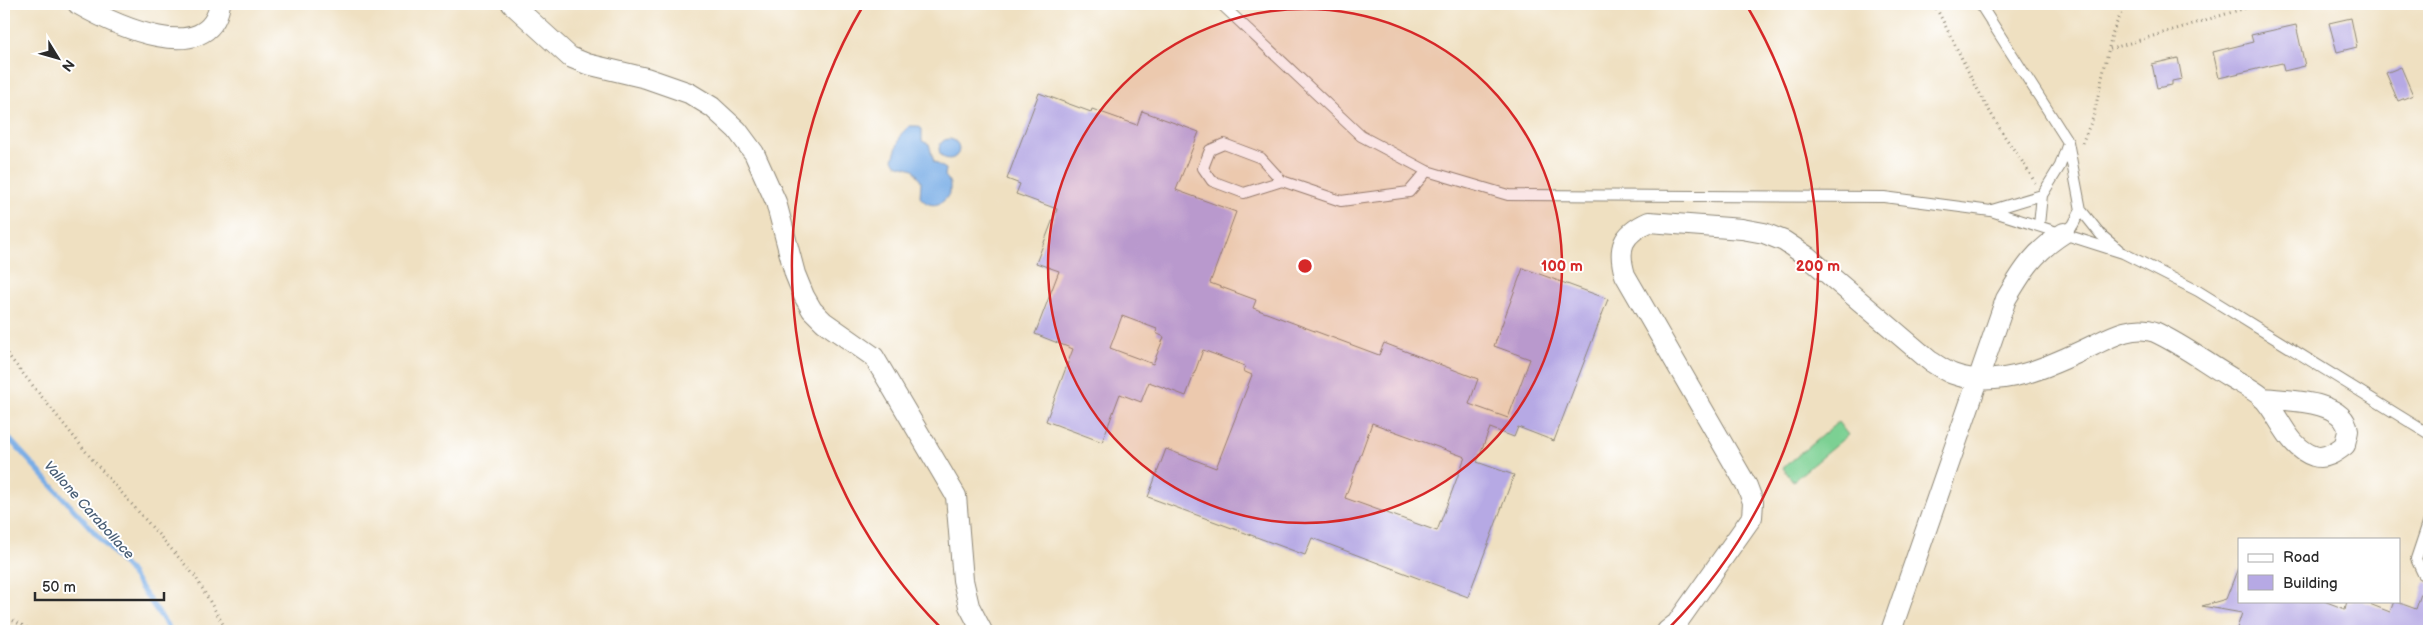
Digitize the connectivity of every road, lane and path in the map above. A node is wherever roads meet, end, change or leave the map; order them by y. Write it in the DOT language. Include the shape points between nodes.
graph roads {
  1 [pos="78,4"];
  2 [pos="220,4"];
  3 [pos="512,4"];
  4 [pos="1221,4"];
  5 [pos="1934,4"];
  6 [pos="1980,4"];
  7 [pos="2125,4"];
  8 [pos="2259,4"];
  9 [pos="2109,49"];
  10 [pos="2068,142"];
  11 [pos="2072,164"];
  12 [pos="1427,171"];
  13 [pos="1282,181"];
  14 [pos="2042,195"];
  15 [pos="1991,210"];
  16 [pos="2082,210"];
  17 [pos="2039,225"];
  18 [pos="2064,233"];
  19 [pos="2123,254"];
  20 [pos="4,350"];
  21 [pos="1977,380"];
  22 [pos="2262,398"];
  23 [pos="2429,434"];
  24 [pos="2429,520"];
  25 [pos="2429,576"];
  26 [pos="4,616"];
  27 [pos="33,631"];
  28 [pos="65,631"];
  29 [pos="71,631"];
  30 [pos="227,631"];
  31 [pos="982,631"];
  32 [pos="1667,631"];
  33 [pos="1890,631"];
  1 -- 2 [label="street" via="123,25 178,40 202,34 211,26"];
  3 -- 31 [label="street" via="570,57 689,93 712,107 743,137 754,153 776,202 794,274 812,310 874,357 956,496 963,580 969,606"];
  4 -- 12 [label="lane" via="1361,136"];
  5 -- 14 [label="path" via="1972,82"];
  6 -- 10 [label="lane"];
  7 -- 9 [label="path"];
  8 -- 9 [label="path"];
  9 -- 11 [label="path" via="2093,118"];
  10 -- 11 [label="lane"];
  10 -- 14 [label="lane" via="2060,166"];
  11 -- 16 [label="lane"];
  12 -- 13 [label="lane" via="1410,192 1341,201"];
  12 -- 15 [label="lane" via="1508,195 1884,197"];
  13 -- 13 [label="lane" via="1260,158 1224,144 1210,150 1203,168 1212,181 1244,193"];
  14 -- 15 [label="lane"];
  14 -- 17 [label="lane"];
  15 -- 17 [label="lane"];
  16 -- 18 [label="lane"];
  16 -- 19 [label="lane" via="2100,235"];
  17 -- 18 [label="lane"];
  18 -- 19 [label="lane"];
  18 -- 21 [label="street" via="2043,246 2021,272 2006,299"];
  19 -- 23 [label="lane" via="2198,291"];
  20 -- 30 [label="path" via="91,458 195,576"];
  21 -- 22 [label="street" via="2008,377 2049,365 2134,329 2149,330 2167,338"];
  21 -- 32 [label="street" via="1952,374 1930,361 1808,257 1784,241 1742,229 1649,222 1634,228 1621,250 1625,275 1747,486 1753,502 1752,517 1677,623"];
  21 -- 33 [label="street"];
  24 -- 25 [label="lane" via="2416,558 2423,574"];
  26 -- 27 [label="path"];
  28 -- 29 [label="path"];
}
